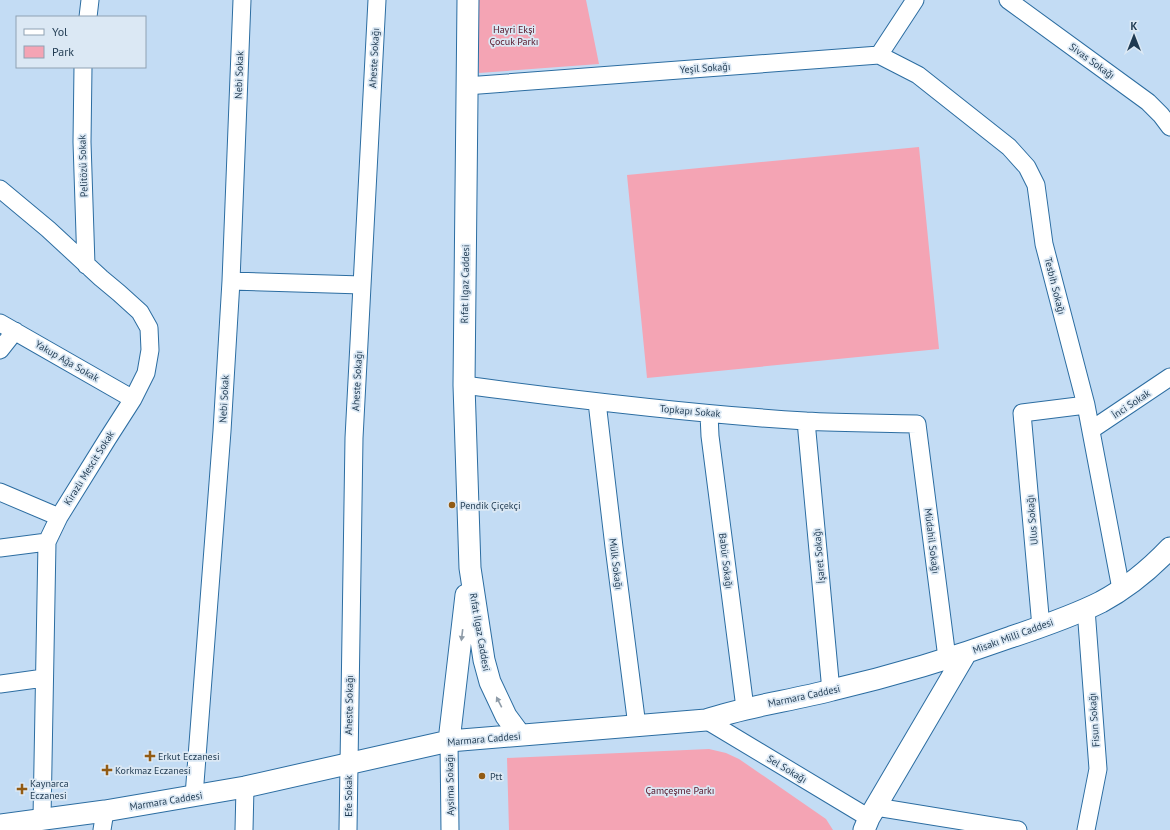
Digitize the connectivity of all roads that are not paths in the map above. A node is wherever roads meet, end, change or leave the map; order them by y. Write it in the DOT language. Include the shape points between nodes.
graph roads {
  1 [pos="90,0"];
  2 [pos="242,0"];
  3 [pos="377,0"];
  4 [pos="468,0"];
  5 [pos="915,0"];
  6 [pos="1008,0"];
  7 [pos="88,16"];
  8 [pos="879,55"];
  9 [pos="83,68"];
  10 [pos="466,86"];
  11 [pos="1170,127"];
  12 [pos="0,189"];
  13 [pos="86,265"];
  14 [pos="231,281"];
  15 [pos="362,285"];
  16 [pos="0,323"];
  17 [pos="15,331"];
  18 [pos="0,350"];
  19 [pos="1170,377"];
  20 [pos="464,385"];
  21 [pos="133,399"];
  22 [pos="596,402"];
  23 [pos="1086,405"];
  24 [pos="709,414"];
  25 [pos="806,421"];
  26 [pos="917,424"];
  27 [pos="1091,430"];
  28 [pos="0,492"];
  29 [pos="59,517"];
  30 [pos="47,542"];
  31 [pos="0,548"];
  32 [pos="1170,549"];
  33 [pos="470,568"];
  34 [pos="1121,589"];
  35 [pos="1086,609"];
  36 [pos="1041,627"];
  37 [pos="966,653"];
  38 [pos="947,658"];
  39 [pos="44,678"];
  40 [pos="0,684"];
  41 [pos="831,691"];
  42 [pos="745,708"];
  43 [pos="706,720"];
  44 [pos="637,726"];
  45 [pos="520,735"];
  46 [pos="449,741"];
  47 [pos="348,763"];
  48 [pos="245,787"];
  49 [pos="194,796"];
  50 [pos="42,818"];
  51 [pos="870,818"];
  52 [pos="103,820"];
  53 [pos="0,825"];
  54 [pos="244,830"];
  55 [pos="348,830"];
  56 [pos="450,830"];
  57 [pos="1018,830"];
  58 [pos="1086,830"];
  1 -- 7 [label="street"];
  2 -- 14 [label="street, Nebi Sokak"];
  3 -- 15 [label="street, Aheste Sokağı"];
  4 -- 10 [label="street, Rıfat Ilgaz Caddesi"];
  5 -- 8 [label="street"];
  6 -- 11 [label="street, Sivas Sokağı" via="1148,102"];
  8 -- 10 [label="street, Yeşil Sokağı"];
  8 -- 23 [label="street, Tesbih Sokağı" via="918,75 1009,147 1027,167 1036,185 1044,244"];
  9 -- 13 [label="street, Pelitözü Sokak" via="82,142"];
  10 -- 20 [label="street, Rıfat Ilgaz Caddesi"];
  12 -- 13 [label="street, Kirazlı Mescit Sokak"];
  13 -- 21 [label="street, Kirazlı Mescit Sokak" via="140,312 149,328 150,350 146,373"];
  14 -- 15 [label="street"];
  14 -- 49 [label="street, Nebi Sokak"];
  15 -- 47 [label="street, Aheste Sokağı" via="354,438"];
  16 -- 17 [label="street, Yakup Ağa Sokak"];
  17 -- 18 [label="street"];
  17 -- 21 [label="street, Yakup Ağa Sokak"];
  19 -- 27 [label="street, İnci Sokak"];
  20 -- 22 [label="street, Topkapı Sokak"];
  20 -- 33 [label="street, Rıfat Ilgaz Caddesi"];
  21 -- 29 [label="street, Kirazlı Mescit Sokak"];
  22 -- 24 [label="street, Topkapı Sokak"];
  22 -- 44 [label="street, Mülk Sokağı"];
  23 -- 27 [label="street, Tesbih Sokağı"];
  23 -- 36 [label="street, Ulus Sokağı" via="1022,413"];
  24 -- 25 [label="street, Topkapı Sokak"];
  24 -- 42 [label="street, Babür Sokağı"];
  25 -- 26 [label="street, Topkapı Sokak"];
  25 -- 41 [label="street, İşaret Sokağı"];
  26 -- 38 [label="street, Müdahil Sokağı"];
  27 -- 34 [label="street, Tesbih Sokağı"];
  28 -- 29 [label="street"];
  29 -- 30 [label="street, Kirazlı Mescit Sokak"];
  30 -- 31 [label="street"];
  30 -- 39 [label="street, Kirazlı Mescit Sokak"];
  32 -- 34 [label="street, Misakı Milli Caddesi" via="1154,565"];
  45 -- 33 [label="street, Rıfat Ilgaz Caddesi, one-way" via="506,716 490,682 484,660"];
  33 -- 46 [label="street, Rıfat Ilgaz Caddesi, one-way"];
  34 -- 35 [label="street, Misakı Milli Caddesi"];
  35 -- 36 [label="street, Misakı Milli Caddesi"];
  35 -- 58 [label="street, Fisun Sokağı" via="1098,769"];
  36 -- 37 [label="street, Misakı Milli Caddesi"];
  37 -- 38 [label="street, Marmara Caddesi"];
  37 -- 51 [label="street, Misakı Milli Caddesi"];
  38 -- 41 [label="street, Marmara Caddesi"];
  39 -- 40 [label="street"];
  39 -- 50 [label="street, Kirazlı Mescit Sokak"];
  41 -- 42 [label="street, Marmara Caddesi"];
  42 -- 43 [label="street, Marmara Caddesi"];
  43 -- 44 [label="street, Marmara Caddesi"];
  43 -- 51 [label="street, Sel Sokağı"];
  44 -- 45 [label="street, Marmara Caddesi"];
  45 -- 46 [label="street, Marmara Caddesi"];
  46 -- 47 [label="street, Marmara Caddesi"];
  46 -- 56 [label="street, Aysima Sokağı"];
  47 -- 48 [label="street, Marmara Caddesi"];
  47 -- 55 [label="street, Efe Sokak"];
  48 -- 49 [label="street, Marmara Caddesi"];
  48 -- 54 [label="street"];
  49 -- 52 [label="street, Marmara Caddesi"];
  50 -- 52 [label="street, Marmara Caddesi"];
  50 -- 53 [label="street, Marmara Caddesi"];
  51 -- 57 [label="street, Sel Sokağı"];
}
